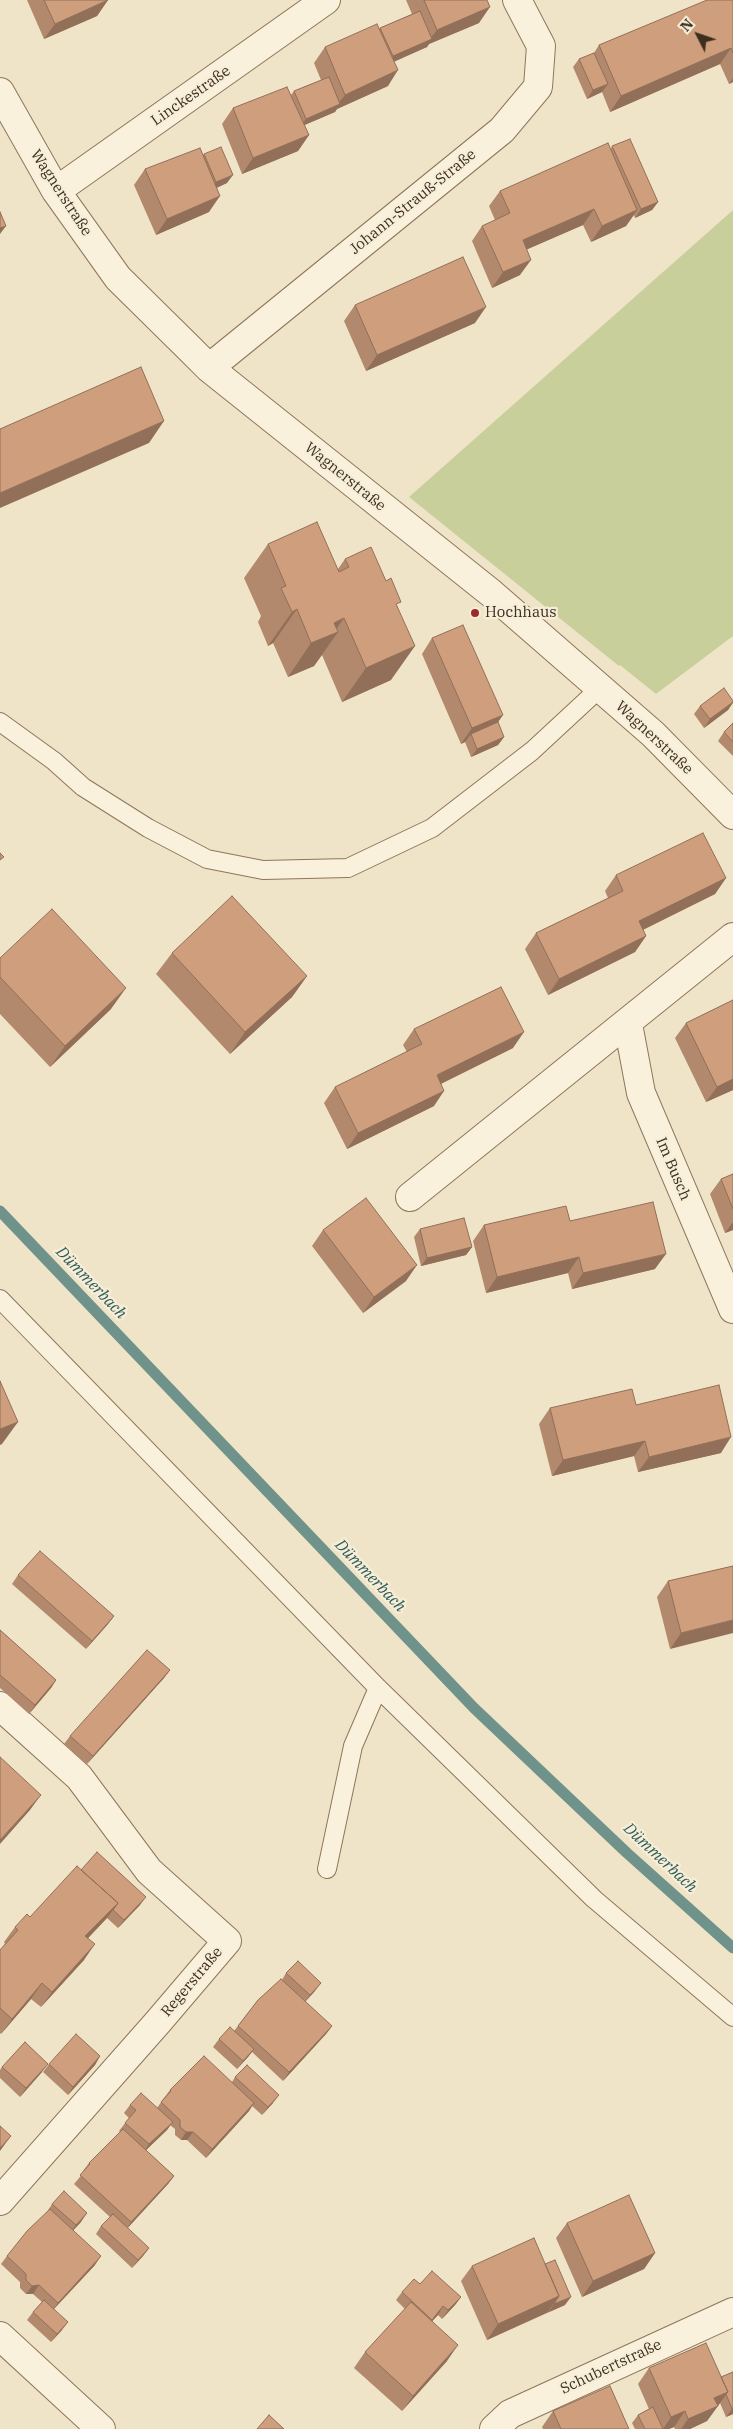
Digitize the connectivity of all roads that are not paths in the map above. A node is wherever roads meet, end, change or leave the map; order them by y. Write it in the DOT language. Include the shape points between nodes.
graph roads {
  1 [pos="326,0"];
  2 [pos="518,0"];
  3 [pos="1,97"];
  4 [pos="56,191"];
  5 [pos="208,368"];
  6 [pos="600,688"];
  7 [pos="0,722"];
  8 [pos="733,815"];
  9 [pos="733,937"];
  10 [pos="628,1024"];
  11 [pos="410,1197"];
  12 [pos="0,1299"];
  13 [pos="733,1309"];
  14 [pos="378,1688"];
  15 [pos="0,1706"];
  16 [pos="327,1869"];
  17 [pos="733,2017"];
  18 [pos="0,2200"];
  19 [pos="733,2312"];
  20 [pos="0,2336"];
  21 [pos="101,2429"];
  22 [pos="494,2429"];
  1 -- 4 [label="street, Linckestraße"];
  2 -- 5 [label="street, Johann-Strauß-Straße" via="542,46 538,87 502,130"];
  3 -- 4 [label="street, Wagnerstraße"];
  4 -- 5 [label="street, Wagnerstraße" via="118,278"];
  5 -- 6 [label="street, Wagnerstraße" via="470,576"];
  6 -- 7 [label="lane" via="532,750 432,828 348,868 263,870 207,859 148,828 83,787 54,761"];
  6 -- 8 [label="street, Wagnerstraße" via="653,734"];
  9 -- 10 [label="street"];
  10 -- 11 [label="street"];
  10 -- 13 [label="street, Im Busch" via="641,1093"];
  12 -- 14 [label="lane"];
  14 -- 16 [label="lane" via="353,1746"];
  14 -- 17 [label="lane" via="594,1899"];
  15 -- 18 [label="street, Regerstraße" via="79,1777 150,1871 227,1941"];
  19 -- 22 [label="street, Schubertstraße" via="510,2414"];
  20 -- 21 [label="street"];
}
